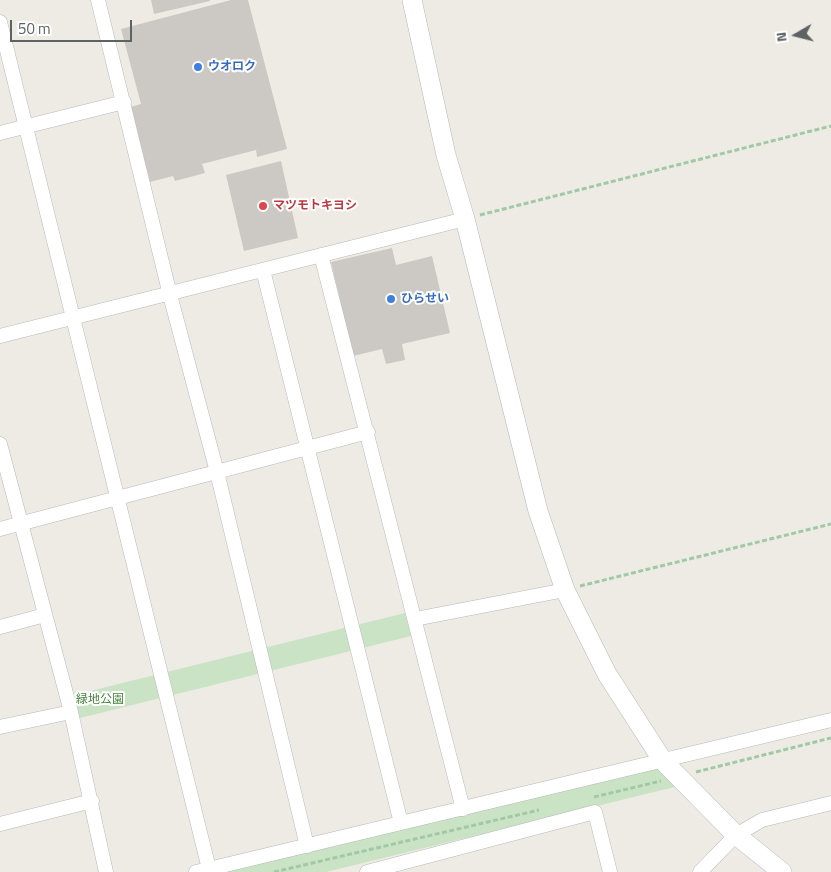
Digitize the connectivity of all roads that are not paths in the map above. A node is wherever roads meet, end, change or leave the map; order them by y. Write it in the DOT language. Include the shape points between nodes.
graph roads {
  1 [pos="98,0"];
  2 [pos="412,0"];
  3 [pos="0,22"];
  4 [pos="124,102"];
  5 [pos="26,126"];
  6 [pos="0,132"];
  7 [pos="465,219"];
  8 [pos="321,255"];
  9 [pos="263,270"];
  10 [pos="170,295"];
  11 [pos="73,318"];
  12 [pos="0,336"];
  13 [pos="368,432"];
  14 [pos="0,444"];
  15 [pos="308,448"];
  16 [pos="217,472"];
  17 [pos="118,498"];
  18 [pos="22,524"];
  19 [pos="0,529"];
  20 [pos="565,590"];
  21 [pos="45,616"];
  22 [pos="415,619"];
  23 [pos="0,627"];
  24 [pos="71,712"];
  25 [pos="831,720"];
  26 [pos="0,727"];
  27 [pos="663,762"];
  28 [pos="92,801"];
  29 [pos="831,803"];
  30 [pos="463,809"];
  31 [pos="401,823"];
  32 [pos="0,824"];
  33 [pos="736,835"];
  34 [pos="307,846"];
  35 [pos="202,871"];
  36 [pos="106,872"];
  37 [pos="367,872"];
  38 [pos="610,872"];
  39 [pos="700,872"];
  40 [pos="782,872"];
  1 -- 4 [label="street"];
  2 -- 7 [label="street" via="446,155"];
  3 -- 5 [label="street"];
  4 -- 5 [label="street"];
  4 -- 10 [label="street"];
  5 -- 6 [label="street"];
  5 -- 11 [label="street"];
  7 -- 8 [label="street"];
  7 -- 20 [label="street" via="538,511"];
  8 -- 9 [label="street"];
  8 -- 13 [label="street"];
  9 -- 10 [label="street"];
  9 -- 15 [label="street"];
  10 -- 11 [label="street"];
  10 -- 16 [label="street"];
  11 -- 12 [label="street"];
  11 -- 17 [label="street"];
  13 -- 15 [label="street"];
  13 -- 22 [label="street"];
  14 -- 18 [label="street"];
  15 -- 16 [label="street"];
  15 -- 31 [label="street"];
  16 -- 17 [label="street"];
  16 -- 34 [label="street"];
  17 -- 18 [label="street"];
  17 -- 35 [label="street"];
  18 -- 19 [label="street"];
  18 -- 21 [label="street"];
  20 -- 22 [label="street"];
  20 -- 27 [label="street" via="607,674"];
  21 -- 23 [label="street"];
  21 -- 24 [label="street"];
  22 -- 30 [label="street"];
  24 -- 26 [label="street"];
  24 -- 28 [label="street"];
  25 -- 27 [label="street"];
  27 -- 30 [label="street"];
  27 -- 33 [label="street"];
  28 -- 32 [label="street"];
  28 -- 36 [label="street"];
  29 -- 33 [label="street" via="762,820"];
  30 -- 31 [label="street"];
  31 -- 34 [label="street"];
  33 -- 39 [label="street"];
  33 -- 40 [label="street"];
  34 -- 35 [label="street"];
  37 -- 38 [label="street" via="595,812"];
}
